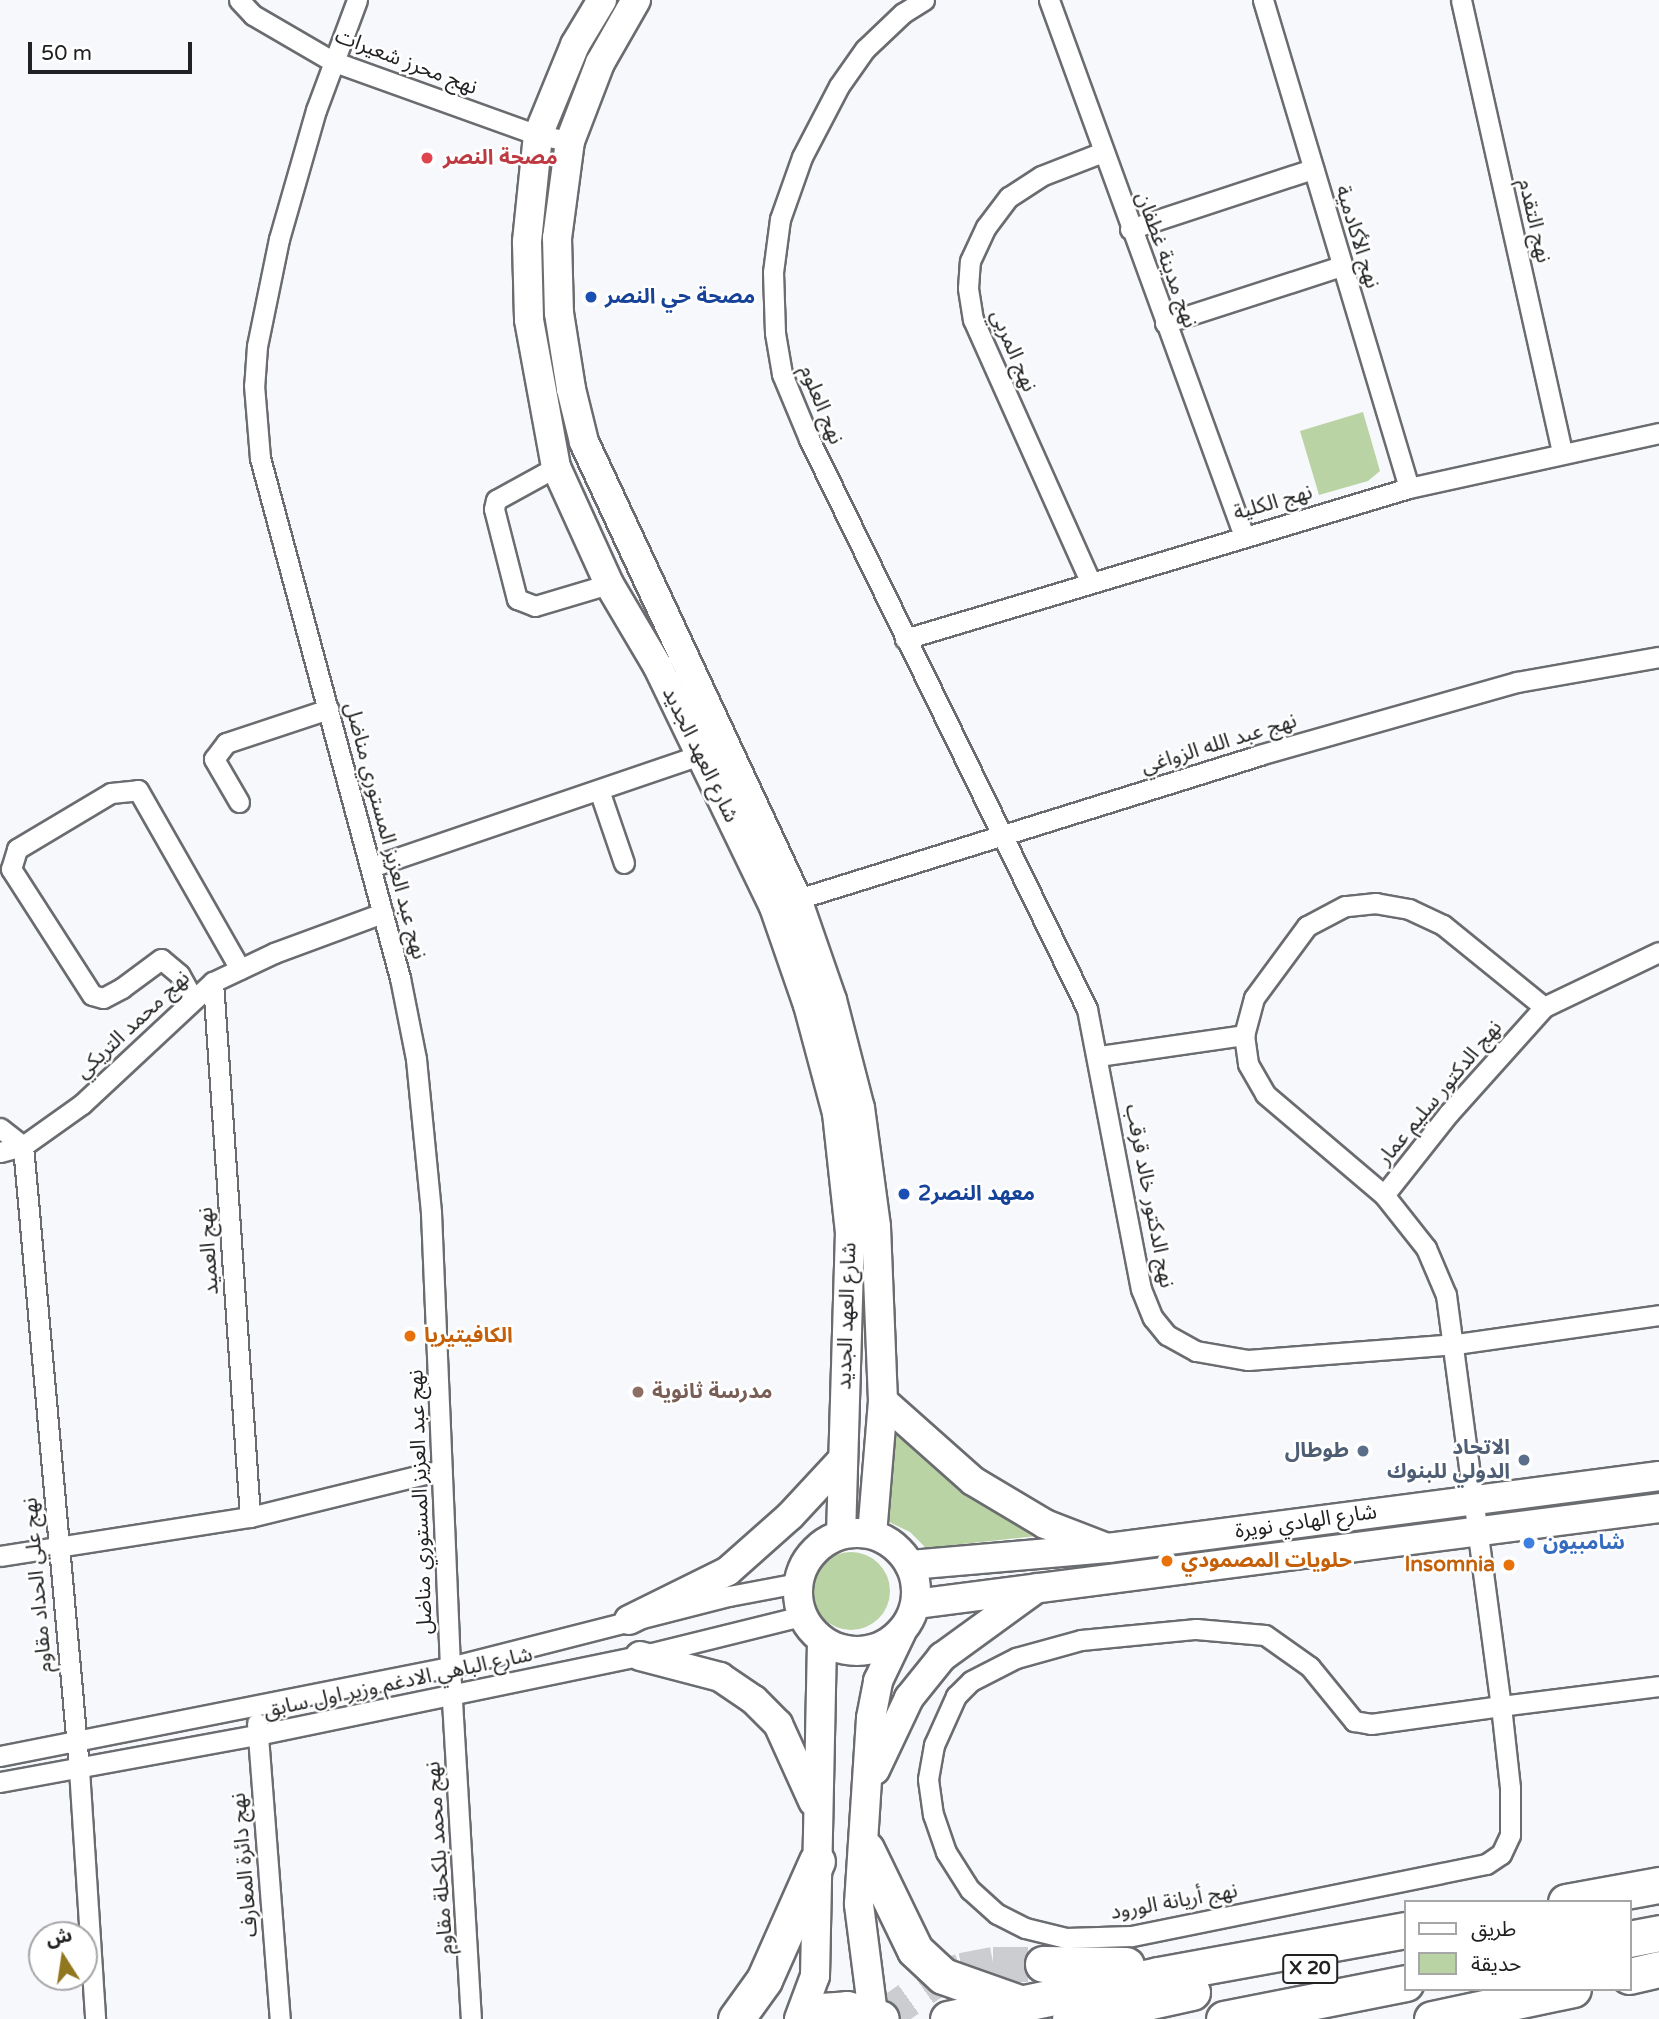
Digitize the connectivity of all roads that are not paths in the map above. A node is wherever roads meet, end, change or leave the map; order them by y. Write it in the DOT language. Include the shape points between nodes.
graph roads {
  1 [pos="239,0"];
  2 [pos="357,0"];
  3 [pos="602,0"];
  4 [pos="636,0"];
  5 [pos="924,0"];
  6 [pos="1049,0"];
  7 [pos="1262,0"];
  8 [pos="1461,0"];
  9 [pos="332,61"];
  10 [pos="538,135"];
  11 [pos="570,141"];
  12 [pos="1103,152"];
  13 [pos="1313,169"];
  14 [pos="1130,229"];
  15 [pos="1342,266"];
  16 [pos="1165,323"];
  17 [pos="1659,433"];
  18 [pos="1562,451"];
  19 [pos="556,467"];
  20 [pos="1409,488"];
  21 [pos="1244,536"];
  22 [pos="1090,581"];
  23 [pos="609,584"];
  24 [pos="905,639"];
  25 [pos="1659,657"];
  26 [pos="330,709"];
  27 [pos="700,755"];
  28 [pos="599,790"];
  29 [pos="239,802"];
  30 [pos="1004,833"];
  31 [pos="624,863"];
  32 [pos="371,867"];
  33 [pos="785,903"];
  34 [pos="383,913"];
  35 [pos="1659,952"];
  36 [pos="240,969"];
  37 [pos="213,982"];
  38 [pos="192,997"];
  39 [pos="1544,1007"];
  40 [pos="1244,1035"];
  41 [pos="1099,1056"];
  42 [pos="0,1128"];
  43 [pos="23,1146"];
  44 [pos="0,1152"];
  45 [pos="1384,1195"];
  46 [pos="1659,1315"];
  47 [pos="1455,1343"];
  48 [pos="883,1401"];
  49 [pos="843,1459"];
  50 [pos="441,1470"];
  51 [pos="1659,1476"];
  52 [pos="1475,1501"];
  53 [pos="1659,1508"];
  54 [pos="250,1517"];
  55 [pos="1479,1530"];
  56 [pos="841,1534"];
  57 [pos="872,1534"];
  58 [pos="56,1546"];
  59 [pos="1108,1548"];
  60 [pos="0,1556"];
  61 [pos="910,1564"];
  62 [pos="798,1583"];
  63 [pos="1038,1588"];
  64 [pos="916,1604"];
  65 [pos="802,1616"];
  66 [pos="629,1620"];
  67 [pos="901,1633"];
  68 [pos="822,1641"];
  69 [pos="640,1656"];
  70 [pos="450,1667"];
  71 [pos="1659,1686"];
  72 [pos="452,1695"];
  73 [pos="1501,1706"];
  74 [pos="256,1707"];
  75 [pos="257,1735"];
  76 [pos="75,1741"];
  77 [pos="0,1756"];
  78 [pos="79,1769"];
  79 [pos="0,1782"];
  80 [pos="866,1793"];
  81 [pos="818,1812"];
  82 [pos="866,1849"];
  83 [pos="817,1861"];
  84 [pos="1659,1885"];
  85 [pos="1577,1900"];
  86 [pos="1659,1906"];
  87 [pos="1631,1912"];
  88 [pos="1404,1920"];
  89 [pos="1404,1930"];
  90 [pos="1659,1933"];
  91 [pos="1631,1939"];
  92 [pos="1404,1952"];
  93 [pos="1043,1964"];
  94 [pos="1659,1969"];
  95 [pos="1631,1976"];
  96 [pos="1404,1983"];
  97 [pos="1564,1991"];
  98 [pos="1021,2003"];
  99 [pos="1221,2008"];
  100 [pos="877,2016"];
  101 [pos="95,2019"];
  102 [pos="280,2019"];
  103 [pos="471,2019"];
  104 [pos="736,2019"];
  105 [pos="801,2019"];
  106 [pos="948,2019"];
  107 [pos="1070,2019"];
  108 [pos="1432,2019"];
  1 -- 9 [label="street, نهج محرز شعيرات" via="253,15"];
  2 -- 9 [label="street, نهج عبد العزيز المستوري مناضل"];
  3 -- 10 [label="main road, شارع العهد الجديد" via="575,45"];
  4 -- 11 [label="main road, شارع العهد الجديد" via="600,63"];
  5 -- 24 [label="street, نهج العلوم" via="865,49 839,86 802,157 780,219 773,272 782,374"];
  6 -- 12 [label="street, نهج مدينة غطفان"];
  7 -- 13 [label="street, نهج الأكادمية"];
  8 -- 18 [label="street, نهج التقدم"];
  9 -- 10 [label="street, نهج محرز شعيرات"];
  9 -- 26 [label="street, نهج عبد العزيز المستوري مناضل" via="279,239 257,346 254,385 260,458"];
  10 -- 11 [label="street, نهج محرز شعيرات"];
  10 -- 19 [label="main road, شارع العهد الجديد" via="527,242 529,320"];
  11 -- 33 [label="main road, شارع العهد الجديد" via="557,238 559,313 584,442"];
  12 -- 14 [label="street, نهج مدينة غطفان"];
  12 -- 22 [label="street, نهج المربي" via="1041,176 1009,197 986,227 970,261 968,288 973,320"];
  13 -- 14 [label="street"];
  13 -- 15 [label="street, نهج الأكادمية"];
  14 -- 16 [label="street, نهج مدينة غطفان"];
  15 -- 16 [label="street"];
  15 -- 20 [label="street, نهج الأكادمية"];
  16 -- 21 [label="street, نهج مدينة غطفان"];
  17 -- 18 [label="street, نهج الكلية"];
  18 -- 20 [label="street, نهج الكلية"];
  19 -- 23 [label="main road, شارع العهد الجديد"];
  19 -- 23 [label="street" via="496,500 494,509 517,599 535,606"];
  20 -- 21 [label="street, نهج الكلية"];
  21 -- 22 [label="street, نهج الكلية"];
  22 -- 24 [label="street, نهج الكلية"];
  23 -- 27 [label="main road, شارع العهد الجديد"];
  24 -- 30 [label="street, نهج العلوم"];
  25 -- 30 [label="street, نهج عبد الله الزواغي" via="1517,682"];
  26 -- 29 [label="street" via="226,743 214,758"];
  26 -- 32 [label="street, نهج عبد العزيز المستوري مناضل"];
  27 -- 28 [label="street"];
  27 -- 33 [label="main road, شارع العهد الجديد"];
  28 -- 31 [label="street"];
  28 -- 32 [label="street"];
  30 -- 33 [label="street, نهج عبد الله الزواغي"];
  30 -- 41 [label="street, نهج الدكتور خالد قرقب" via="1087,1009"];
  32 -- 34 [label="street, نهج عبد العزيز المستوري مناضل"];
  33 -- 48 [label="main road, شارع العهد الجديد" via="832,999 860,1108 876,1227"];
  33 -- 49 [label="main road, شارع العهد الجديد" via="837,1113 850,1232"];
  34 -- 36 [label="street, نهج محمد التريكي"];
  34 -- 50 [label="street, نهج عبد العزيز المستوري مناضل" via="416,1059 431,1213"];
  35 -- 39 [label="street, نهج الدكتور سليم عمار"];
  36 -- 37 [label="street, نهج محمد التريكي"];
  36 -- 38 [label="street" via="138,790 111,793 17,849 10,869 92,995 103,998 161,959 179,974"];
  37 -- 38 [label="street, نهج محمد التريكي"];
  37 -- 54 [label="street, نهج العميد"];
  38 -- 43 [label="street, نهج محمد التريكي" via="91,1096"];
  39 -- 40 [label="street" via="1443,925 1409,909 1376,902 1345,906 1307,926 1254,998"];
  39 -- 45 [label="street, نهج الدكتور سليم عمار" via="1449,1113"];
  40 -- 41 [label="street"];
  40 -- 45 [label="street" via="1248,1064 1265,1094"];
  41 -- 47 [label="street, نهج الدكتور خالد قرقب" via="1141,1289 1153,1318 1167,1335 1196,1351 1248,1360"];
  42 -- 43 [label="street"];
  43 -- 44 [label="street, نهج محمد التريكي"];
  43 -- 58 [label="street, نهج علي الحداد مقاوم"];
  45 -- 47 [label="street, نهج الدكتور سليم عمار" via="1426,1248 1446,1295"];
  46 -- 47 [label="street, نهج الدكتور خالد قرقب"];
  47 -- 52 [label="street, نهج الدكتور سليم عمار"];
  48 -- 57 [label="main road, شارع العهد الجديد"];
  48 -- 59 [label="main road" via="972,1481 1045,1524"];
  49 -- 56 [label="main road, شارع العهد الجديد"];
  49 -- 66 [label="main road" via="781,1525 728,1572"];
  50 -- 54 [label="street"];
  50 -- 70 [label="street, نهج عبد العزيز المستوري مناضل"];
  51 -- 52 [label="main road, شارع الهادي نويرة"];
  52 -- 55 [label="street, نهج الدكتور سليم عمار"];
  52 -- 59 [label="main road, شارع الهادي نويرة"];
  53 -- 55 [label="main road, شارع الهادي نويرة"];
  54 -- 58 [label="street"];
  55 -- 63 [label="main road, شارع الهادي نويرة"];
  55 -- 73 [label="street, نهج أريانة الورود"];
  56 -- 57 [label="main road"];
  56 -- 62 [label="main road" via="812,1552"];
  57 -- 61 [label="main road" via="894,1545"];
  58 -- 60 [label="street"];
  58 -- 76 [label="street, نهج علي الحداد مقاوم"];
  59 -- 61 [label="main road, شارع الهادي نويرة"];
  61 -- 64 [label="main road"];
  62 -- 65 [label="main road"];
  62 -- 66 [label="street, شارع الباهي الادغم وزير اول سابق"];
  63 -- 64 [label="main road, شارع الهادي نويرة"];
  63 -- 80 [label="main road" via="942,1657 909,1698"];
  64 -- 67 [label="main road"];
  65 -- 68 [label="main road"];
  65 -- 69 [label="street, شارع الباهي الادغم وزير اول سابق"];
  66 -- 70 [label="street, شارع الباهي الادغم وزير اول سابق"];
  67 -- 68 [label="main road" via="884,1646 863,1651 842,1650"];
  67 -- 80 [label="main road" via="878,1681"];
  68 -- 81 [label="main road"];
  69 -- 72 [label="street, شارع الباهي الادغم وزير اول سابق"];
  69 -- 81 [label="main road" via="720,1677 754,1700 778,1724"];
  70 -- 72 [label="street, نهج عبد العزيز المستوري مناضل"];
  70 -- 74 [label="street, شارع الباهي الادغم وزير اول سابق"];
  71 -- 73 [label="street, نهج أريانة الورود"];
  72 -- 75 [label="street, شارع الباهي الادغم وزير اول سابق"];
  72 -- 103 [label="street, نهج محمد بلكحلة مقاوم"];
  73 -- 73 [label="street, نهج أريانة الورود" via="1371,1724 1354,1721 1310,1667 1265,1635 1196,1629 1081,1640 1016,1658 971,1681 956,1696 934,1745 928,1779 933,1815 946,1852 971,1890 997,1913 1025,1928 1066,1938 1131,1936 1486,1864 1500,1854 1510,1835"];
  74 -- 75 [label="street, نهج دائرة المعارف"];
  74 -- 76 [label="street, شارع الباهي الادغم وزير اول سابق"];
  75 -- 78 [label="street, شارع الباهي الادغم وزير اول سابق"];
  75 -- 102 [label="street, نهج دائرة المعارف"];
  76 -- 77 [label="street, شارع الباهي الادغم وزير اول سابق"];
  76 -- 78 [label="street, نهج علي الحداد مقاوم"];
  78 -- 79 [label="street, شارع الباهي الادغم وزير اول سابق"];
  78 -- 101 [label="street, نهج علي الحداد مقاوم"];
  80 -- 82 [label="main road"];
  81 -- 83 [label="main road"];
  82 -- 98 [label="highway" via="915,1950 943,1976"];
  82 -- 100 [label="main road" via="859,1904"];
  83 -- 104 [label="highway" via="764,1980"];
  83 -- 105 [label="main road" via="816,1976"];
  84 -- 85 [label="highway"];
  86 -- 87 [label="highway"];
  88 -- 93 [label="highway" via="1110,1967"];
  89 -- 98 [label="highway"];
  90 -- 91 [label="highway"];
  92 -- 99 [label="highway, X 20"];
  94 -- 95 [label="highway"];
  96 -- 99 [label="highway, X 20"];
  97 -- 108 [label="highway"];
  98 -- 106 [label="highway"];
  99 -- 107 [label="highway, X 20"];
  100 -- 105 [label="highway" via="847,2008"];
}
